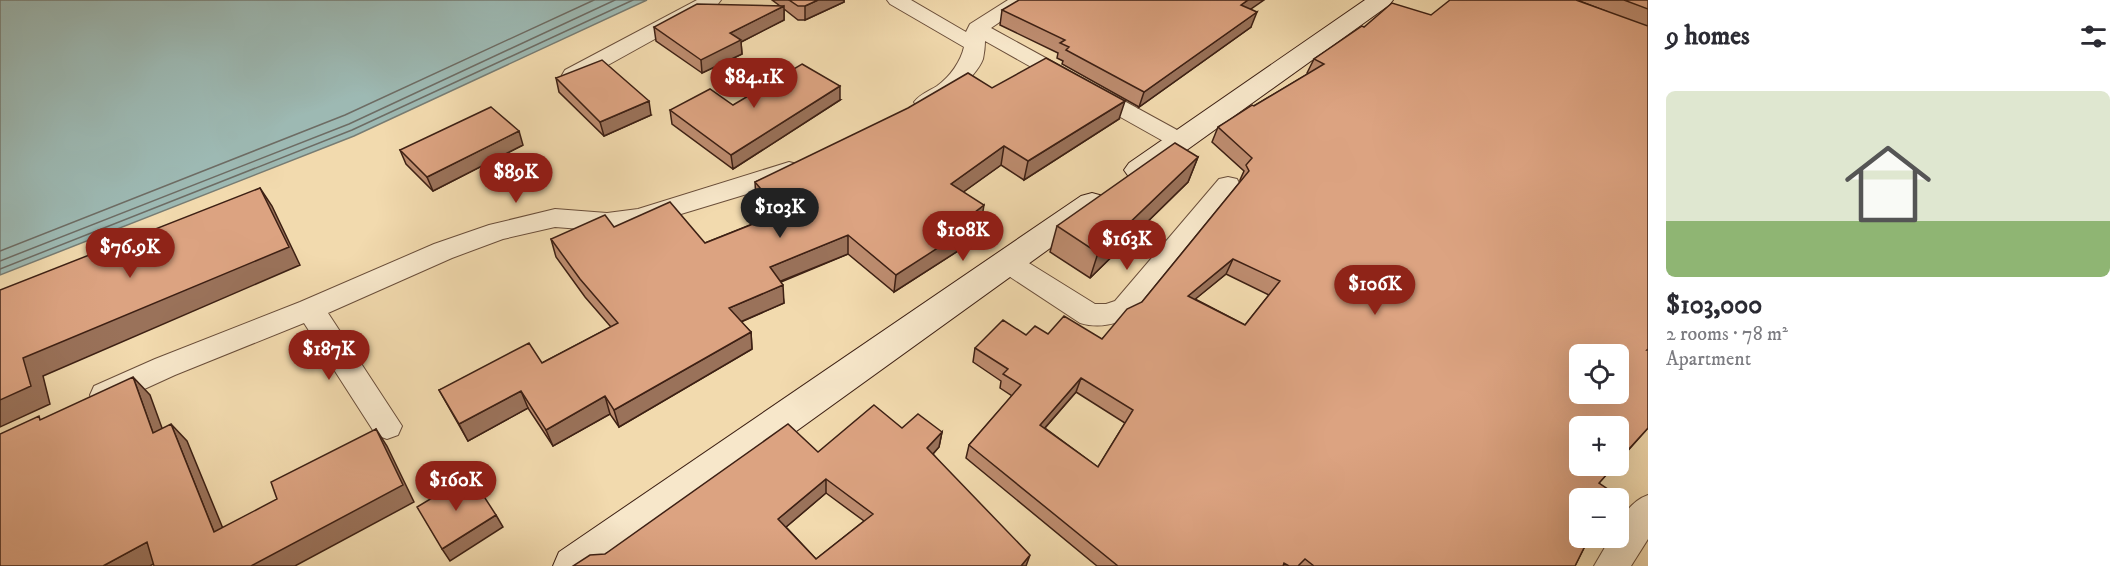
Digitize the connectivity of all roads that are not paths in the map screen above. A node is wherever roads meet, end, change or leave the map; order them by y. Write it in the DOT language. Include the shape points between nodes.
graph roads {
  1 [pos="711,0"];
  2 [pos="897,0"];
  3 [pos="1022,0"];
  4 [pos="1381,0"];
  5 [pos="976,37"];
  6 [pos="573,75"];
  7 [pos="907,113"];
  8 [pos="1180,141"];
  9 [pos="810,160"];
  10 [pos="1228,185"];
  11 [pos="1007,262"];
  12 [pos="310,309"];
  13 [pos="82,405"];
  14 [pos="387,426"];
  15 [pos="1648,510"];
  16 [pos="574,566"];
  17 [pos="1611,566"];
  1 -- 6 [label="street"];
  2 -- 5 [label="street"];
  3 -- 5 [label="street"];
  4 -- 8 [label="main road"];
  5 -- 7 [label="street" via="972,60 947,89"];
  5 -- 8 [label="street"];
  8 -- 11 [label="main road"];
  9 -- 12 [label="street" via="738,188 638,218 607,222 555,218 498,231"];
  10 -- 11 [label="street" via="1125,308 1109,315 1090,315"];
  11 -- 16 [label="main road"];
  12 -- 13 [label="street"];
  12 -- 14 [label="street"];
  15 -- 17 [label="street"];
}
